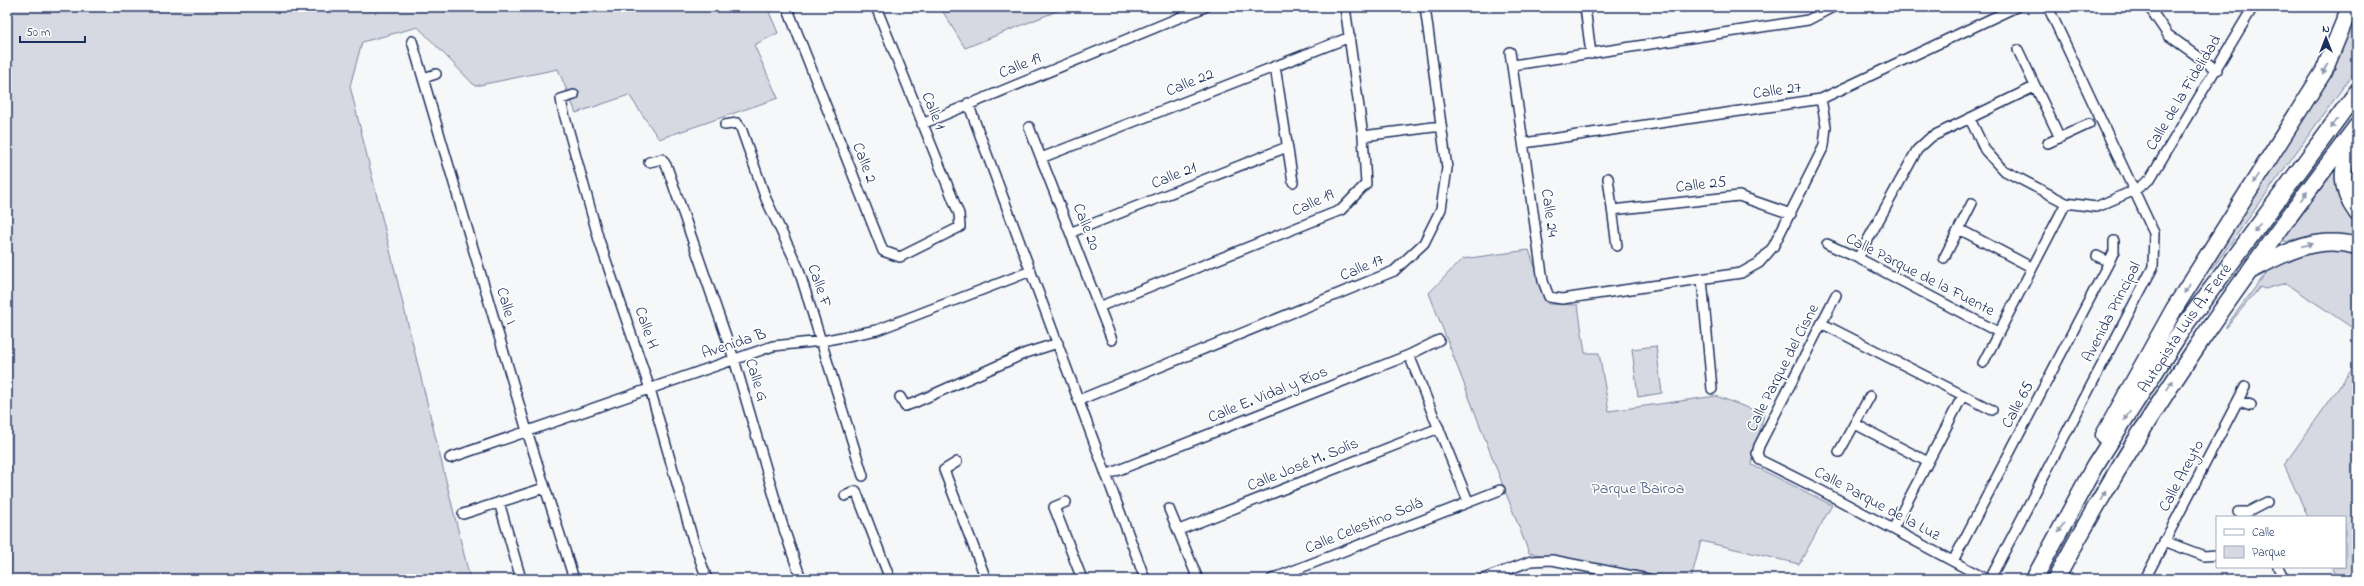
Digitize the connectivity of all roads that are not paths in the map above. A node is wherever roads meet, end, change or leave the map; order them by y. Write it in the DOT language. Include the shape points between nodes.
graph roads {
  1 [pos="787,7"];
  2 [pos="876,7"];
  3 [pos="1205,7"];
  4 [pos="1345,7"];
  5 [pos="1425,7"];
  6 [pos="1586,7"];
  7 [pos="1833,7"];
  8 [pos="2016,7"];
  9 [pos="2048,7"];
  10 [pos="2149,7"];
  11 [pos="2253,7"];
  12 [pos="2350,7"];
  13 [pos="1350,37"];
  14 [pos="412,41"];
  15 [pos="2018,50"];
  16 [pos="1510,52"];
  17 [pos="1592,54"];
  18 [pos="1513,64"];
  19 [pos="1274,66"];
  20 [pos="2216,70"];
  21 [pos="436,74"];
  22 [pos="423,78"];
  23 [pos="2034,87"];
  24 [pos="2357,92"];
  25 [pos="574,95"];
  26 [pos="1821,100"];
  27 [pos="968,103"];
  28 [pos="1970,119"];
  29 [pos="922,124"];
  30 [pos="2089,124"];
  31 [pos="725,125"];
  32 [pos="1441,126"];
  33 [pos="2356,126"];
  34 [pos="1029,127"];
  35 [pos="1363,136"];
  36 [pos="2060,138"];
  37 [pos="1524,143"];
  38 [pos="2048,143"];
  39 [pos="1287,147"];
  40 [pos="1042,158"];
  41 [pos="649,162"];
  42 [pos="1608,178"];
  43 [pos="1292,182"];
  44 [pos="2135,190"];
  45 [pos="1972,203"];
  46 [pos="2066,203"];
  47 [pos="1612,210"];
  48 [pos="2357,213"];
  49 [pos="1790,214"];
  50 [pos="960,227"];
  51 [pos="1958,229"];
  52 [pos="1072,232"];
  53 [pos="2114,241"];
  54 [pos="1827,244"];
  55 [pos="1616,246"];
  56 [pos="2357,246"];
  57 [pos="2097,256"];
  58 [pos="1858,258"];
  59 [pos="1944,258"];
  60 [pos="2109,262"];
  61 [pos="2031,267"];
  62 [pos="1031,271"];
  63 [pos="2247,272"];
  64 [pos="1702,279"];
  65 [pos="1836,295"];
  66 [pos="1101,306"];
  67 [pos="1823,324"];
  68 [pos="1998,332"];
  69 [pos="1112,340"];
  70 [pos="1439,340"];
  71 [pos="822,341"];
  72 [pos="1058,343"];
  73 [pos="1409,355"];
  74 [pos="734,359"];
  75 [pos="1983,363"];
  76 [pos="2245,387"];
  77 [pos="650,389"];
  78 [pos="1712,389"];
  79 [pos="1963,395"];
  80 [pos="1870,396"];
  81 [pos="900,397"];
  82 [pos="1079,400"];
  83 [pos="2239,401"];
  84 [pos="2251,405"];
  85 [pos="1992,410"];
  86 [pos="1855,424"];
  87 [pos="1438,428"];
  88 [pos="527,431"];
  89 [pos="1839,452"];
  90 [pos="1757,454"];
  91 [pos="450,458"];
  92 [pos="957,462"];
  93 [pos="1928,462"];
  94 [pos="2094,467"];
  95 [pos="1106,475"];
  96 [pos="864,476"];
  97 [pos="544,488"];
  98 [pos="1500,490"];
  99 [pos="844,496"];
  100 [pos="1468,501"];
  101 [pos="499,502"];
  102 [pos="1066,502"];
  103 [pos="2267,502"];
  104 [pos="1170,509"];
  105 [pos="2238,512"];
  106 [pos="463,514"];
  107 [pos="2254,514"];
  108 [pos="1892,529"];
  109 [pos="1179,530"];
  110 [pos="2164,542"];
  111 [pos="2216,555"];
  112 [pos="1953,561"];
  113 [pos="2278,568"];
  114 [pos="1613,576"];
  115 [pos="521,579"];
  116 [pos="574,579"];
  117 [pos="707,579"];
  118 [pos="801,579"];
  119 [pos="890,579"];
  120 [pos="986,579"];
  121 [pos="1082,579"];
  122 [pos="1145,579"];
  123 [pos="1198,579"];
  124 [pos="1272,579"];
  125 [pos="1483,579"];
  126 [pos="1648,579"];
  127 [pos="1986,579"];
  128 [pos="1990,579"];
  129 [pos="2034,579"];
  130 [pos="2056,579"];
  131 [pos="2145,579"];
  132 [pos="2284,579"];
  1 -- 50 [label="street, Calle 2" via="883,251 900,257"];
  2 -- 29 [label="street, Calle 1"];
  3 -- 27 [label="street, Calle 19"];
  4 -- 13 [label="street, Calle 19"];
  5 -- 32 [label="street, Calle 17"];
  6 -- 17 [label="street"];
  7 -- 17 [label="street" via="1808,20"];
  8 -- 26 [label="street, Calle 27"];
  9 -- 44 [label="street, Avenida Principal"];
  10 -- 20 [label="street" via="2168,35"];
  11 -- 20 [label="street, Calle de la Fidelidad"];
  12 -- 94 [label="highway, one-way" via="2324,71 2174,309 2106,428"];
  13 -- 19 [label="street, Calle 22"];
  13 -- 35 [label="street, Calle 19"];
  14 -- 22 [label="street, Calle I"];
  15 -- 23 [label="street"];
  16 -- 18 [label="street, Calle 24"];
  17 -- 18 [label="street"];
  18 -- 37 [label="street, Calle 24"];
  19 -- 39 [label="street"];
  19 -- 40 [label="street, Calle 22"];
  20 -- 44 [label="street, Calle de la Fidelidad" via="2150,179"];
  21 -- 22 [label="street"];
  22 -- 88 [label="street, Calle I"];
  23 -- 28 [label="street"];
  23 -- 36 [label="street"];
  24 -- 94 [label="highway, Autopista Luis A. Ferré, one-way" via="2185,326"];
  25 -- 77 [label="street, Calle H" via="561,99 563,110 599,240"];
  26 -- 37 [label="street, Calle 27"];
  26 -- 49 [label="street, Calle 24" via="1826,126 1824,146"];
  27 -- 29 [label="street, Calle 19"];
  27 -- 62 [label="street"];
  28 -- 46 [label="street" via="1985,150 2003,170"];
  28 -- 58 [label="street" via="1931,137 1917,150"];
  29 -- 50 [label="street, Calle 1" via="959,214"];
  30 -- 36 [label="street"];
  31 -- 71 [label="street, Calle F" via="737,123 741,128 766,199 798,267"];
  32 -- 35 [label="street"];
  32 -- 82 [label="street, Calle 17" via="1447,168 1441,209 1424,243 1394,271"];
  33 -- 48 [label="highway" via="2345,158 2343,181 2346,194"];
  63 -- 33 [label="highway, Autopista Luis A. Ferré, one-way"];
  34 -- 40 [label="street, Calle 20"];
  35 -- 66 [label="street, Calle 19" via="1366,184 1341,210"];
  36 -- 38 [label="street"];
  37 -- 64 [label="street, Calle 24" via="1543,280 1549,297 1562,299"];
  39 -- 43 [label="street"];
  39 -- 52 [label="street, Calle 21"];
  40 -- 52 [label="street, Calle 20"];
  41 -- 74 [label="street, Calle G" via="662,159 667,167"];
  42 -- 47 [label="street"];
  44 -- 46 [label="street, Calle de la Fidelidad" via="2096,207"];
  44 -- 128 [label="street, Avenida Principal" via="2154,233 2153,267"];
  45 -- 51 [label="street"];
  46 -- 61 [label="street"];
  47 -- 49 [label="street, Calle 25" via="1739,196"];
  47 -- 55 [label="street"];
  49 -- 64 [label="street, Calle 24" via="1773,247 1758,263 1741,273"];
  51 -- 59 [label="street"];
  51 -- 61 [label="street"];
  52 -- 66 [label="street, Calle 20"];
  53 -- 60 [label="street, Calle 65" via="2114,251"];
  54 -- 58 [label="street, Calle Parque de la Fuente"];
  63 -- 56 [label="highway, one-way" via="2286,251 2309,244 2330,242"];
  57 -- 60 [label="street"];
  58 -- 68 [label="street, Calle Parque de la Fuente"];
  60 -- 112 [label="street, Calle 65"];
  61 -- 68 [label="street"];
  62 -- 71 [label="street, Avenida B" via="896,324"];
  62 -- 72 [label="street"];
  130 -- 63 [label="highway, Autopista Luis A. Ferré, one-way" via="2150,415"];
  64 -- 78 [label="street"];
  65 -- 67 [label="street, Calle Parque del Cisne"];
  66 -- 69 [label="street, Calle 20"];
  67 -- 79 [label="street"];
  67 -- 90 [label="street, Calle Parque del Cisne"];
  68 -- 75 [label="street"];
  70 -- 73 [label="street, Calle E. Vidal y Ríos"];
  71 -- 74 [label="street, Avenida B" via="773,346"];
  71 -- 96 [label="street, Calle F"];
  72 -- 81 [label="street" via="1026,353 910,405 905,406"];
  72 -- 82 [label="street"];
  73 -- 87 [label="street"];
  73 -- 95 [label="street, Calle E. Vidal y Ríos"];
  74 -- 77 [label="street, Avenida B"];
  74 -- 118 [label="street, Calle G"];
  76 -- 83 [label="street, Calle Areyto"];
  77 -- 88 [label="street, Avenida B"];
  77 -- 117 [label="street, Calle H" via="693,540"];
  79 -- 85 [label="street"];
  79 -- 93 [label="street"];
  80 -- 86 [label="street"];
  82 -- 95 [label="street"];
  83 -- 84 [label="street"];
  83 -- 110 [label="street, Calle Areyto"];
  86 -- 89 [label="street"];
  86 -- 93 [label="street"];
  87 -- 100 [label="street"];
  87 -- 109 [label="street, Calle José M. Solís"];
  88 -- 91 [label="street, Avenida B"];
  88 -- 97 [label="street, Calle I"];
  90 -- 108 [label="street, Calle Parque de la Luz" via="1760,460"];
  92 -- 120 [label="street" via="944,470"];
  93 -- 108 [label="street"];
  94 -- 129 [label="highway, Autopista Luis A. Ferré, one-way"];
  95 -- 122 [label="street"];
  97 -- 101 [label="street"];
  97 -- 116 [label="street, Calle I"];
  98 -- 100 [label="street, Calle Celestino Solá"];
  99 -- 119 [label="street" via="856,491"];
  100 -- 124 [label="street, Calle Celestino Solá"];
  101 -- 106 [label="street"];
  101 -- 115 [label="street"];
  102 -- 121 [label="street" via="1054,507"];
  103 -- 107 [label="street"];
  104 -- 109 [label="street"];
  105 -- 107 [label="street"];
  108 -- 112 [label="street, Calle Parque de la Luz"];
  109 -- 123 [label="street"];
  110 -- 111 [label="street" via="2204,556"];
  110 -- 131 [label="street, Calle Areyto"];
  112 -- 127 [label="street, Calle Parque de la Luz"];
  113 -- 132 [label="street"];
  114 -- 125 [label="street" via="1552,560 1531,561"];
  114 -- 126 [label="street"];
}
